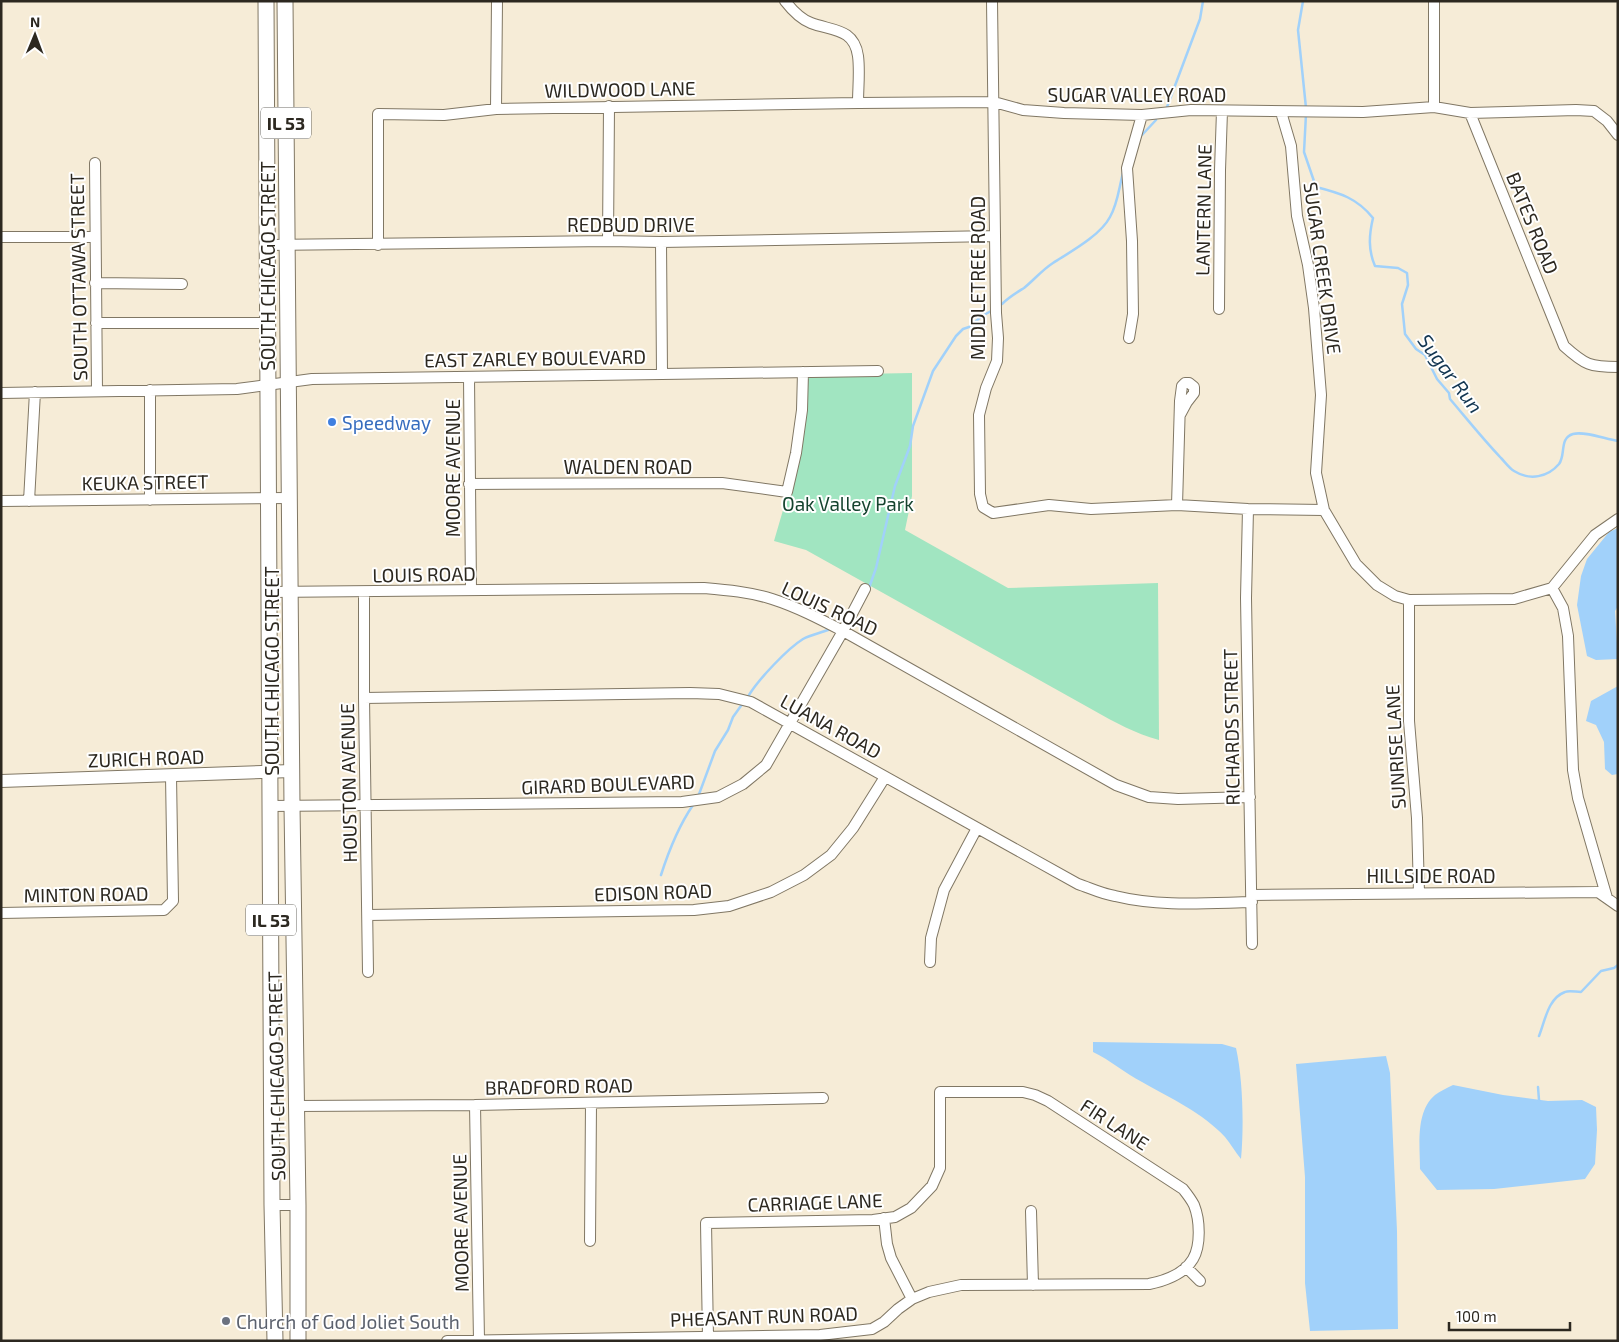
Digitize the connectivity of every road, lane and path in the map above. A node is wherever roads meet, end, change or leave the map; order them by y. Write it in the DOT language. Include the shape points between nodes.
graph roads {
  1 [pos="266,1"];
  2 [pos="285,1"];
  3 [pos="497,1"];
  4 [pos="785,1"];
  5 [pos="992,1"];
  6 [pos="1434,1"];
  7 [pos="994,102"];
  8 [pos="858,103"];
  9 [pos="609,106"];
  10 [pos="1434,107"];
  11 [pos="496,109"];
  12 [pos="1222,111"];
  13 [pos="1286,112"];
  14 [pos="1470,113"];
  15 [pos="1142,115"];
  16 [pos="1618,135"];
  17 [pos="94,163"];
  18 [pos="1,236"];
  19 [pos="995,236"];
  20 [pos="95,237"];
  21 [pos="608,241"];
  22 [pos="661,242"];
  23 [pos="378,244"];
  24 [pos="267,245"];
  25 [pos="287,245"];
  26 [pos="95,283"];
  27 [pos="182,284"];
  28 [pos="1219,309"];
  29 [pos="96,323"];
  30 [pos="267,324"];
  31 [pos="1128,338"];
  32 [pos="1618,367"];
  33 [pos="878,370"];
  34 [pos="803,372"];
  35 [pos="662,374"];
  36 [pos="469,377"];
  37 [pos="287,382"];
  38 [pos="268,384"];
  39 [pos="150,390"];
  40 [pos="96,391"];
  41 [pos="35,392"];
  42 [pos="1,393"];
  43 [pos="1180,415"];
  44 [pos="469,484"];
  45 [pos="269,498"];
  46 [pos="289,498"];
  47 [pos="150,500"];
  48 [pos="1,501"];
  49 [pos="29,501"];
  50 [pos="1177,505"];
  51 [pos="1248,509"];
  52 [pos="1324,510"];
  53 [pos="1618,519"];
  54 [pos="1552,588"];
  55 [pos="865,589"];
  56 [pos="471,590"];
  57 [pos="269,592"];
  58 [pos="364,592"];
  59 [pos="290,593"];
  60 [pos="1409,600"];
  61 [pos="843,630"];
  62 [pos="364,698"];
  63 [pos="791,723"];
  64 [pos="292,771"];
  65 [pos="270,772"];
  66 [pos="171,776"];
  67 [pos="885,777"];
  68 [pos="1,781"];
  69 [pos="1250,797"];
  70 [pos="270,806"];
  71 [pos="292,806"];
  72 [pos="365,806"];
  73 [pos="977,828"];
  74 [pos="1419,893"];
  75 [pos="1252,898"];
  76 [pos="1607,898"];
  77 [pos="1618,906"];
  78 [pos="1,912"];
  79 [pos="368,915"];
  80 [pos="1252,944"];
  81 [pos="930,962"];
  82 [pos="368,972"];
  83 [pos="940,1092"];
  84 [pos="823,1098"];
  85 [pos="591,1103"];
  86 [pos="476,1105"];
  87 [pos="296,1106"];
  88 [pos="272,1205"];
  89 [pos="298,1205"];
  90 [pos="1031,1211"];
  91 [pos="884,1218"];
  92 [pos="590,1241"];
  93 [pos="1186,1267"];
  94 [pos="1200,1281"];
  95 [pos="1033,1285"];
  96 [pos="912,1299"];
  97 [pos="708,1337"];
  98 [pos="479,1340"];
  99 [pos="275,1341"];
  100 [pos="298,1341"];
  101 [pos="446,1341"];
  1 -- 24 [label="main road, SOUTH CHICAGO STREET / IL 53"];
  2 -- 25 [label="main road, SOUTH CHICAGO STREET / IL 53"];
  3 -- 11 [label="street"];
  4 -- 8 [label="street" via="795,14 810,23 843,32 853,42 858,56"];
  5 -- 7 [label="street, MIDDLETREE ROAD"];
  6 -- 10 [label="street"];
  7 -- 8 [label="street, WILDWOOD LANE"];
  7 -- 15 [label="street, SUGAR VALLEY ROAD" via="1023,110"];
  7 -- 19 [label="street, MIDDLETREE ROAD"];
  8 -- 9 [label="street, WILDWOOD LANE"];
  9 -- 11 [label="street, WILDWOOD LANE"];
  9 -- 21 [label="street"];
  10 -- 13 [label="street, SUGAR VALLEY ROAD" via="1363,112"];
  10 -- 14 [label="street, SUGAR VALLEY ROAD"];
  11 -- 23 [label="street, WILDWOOD LANE" via="444,116 378,114"];
  12 -- 13 [label="street, SUGAR VALLEY ROAD"];
  12 -- 15 [label="street, SUGAR VALLEY ROAD" via="1191,110"];
  12 -- 28 [label="street, LANTERN LANE"];
  13 -- 52 [label="street, SUGAR CREEK DRIVE" via="1296,216 1308,264 1314,308 1320,395 1316,472"];
  14 -- 16 [label="street, SUGAR VALLEY ROAD" via="1594,111"];
  14 -- 32 [label="street, BATES ROAD" via="1564,346 1579,360 1597,367"];
  15 -- 31 [label="street" via="1127,168 1133,314"];
  17 -- 20 [label="street, SOUTH OTTAWA STREET"];
  18 -- 20 [label="street"];
  19 -- 22 [label="street, REDBUD DRIVE"];
  19 -- 50 [label="street, MIDDLETREE ROAD" via="998,361 979,415 983,507 993,513 1049,504 1091,509"];
  20 -- 26 [label="street, SOUTH OTTAWA STREET"];
  21 -- 22 [label="street, REDBUD DRIVE"];
  21 -- 23 [label="street, REDBUD DRIVE"];
  22 -- 35 [label="street"];
  23 -- 25 [label="street, REDBUD DRIVE"];
  24 -- 25 [label="street, REDBUD DRIVE"];
  24 -- 30 [label="main road, SOUTH CHICAGO STREET / IL 53"];
  25 -- 37 [label="main road, SOUTH CHICAGO STREET / IL 53"];
  26 -- 27 [label="street"];
  26 -- 29 [label="street, SOUTH OTTAWA STREET"];
  29 -- 30 [label="street"];
  29 -- 40 [label="street, SOUTH OTTAWA STREET"];
  30 -- 38 [label="main road, SOUTH CHICAGO STREET / IL 53"];
  33 -- 34 [label="street, EAST ZARLEY BOULEVARD"];
  34 -- 35 [label="street, EAST ZARLEY BOULEVARD"];
  34 -- 44 [label="street, WALDEN ROAD" via="796,453 786,492 722,483"];
  35 -- 36 [label="street, EAST ZARLEY BOULEVARD"];
  36 -- 37 [label="street, EAST ZARLEY BOULEVARD" via="312,378"];
  36 -- 44 [label="street, MOORE AVENUE"];
  37 -- 38 [label="street, EAST ZARLEY BOULEVARD"];
  37 -- 46 [label="main road, SOUTH CHICAGO STREET / IL 53"];
  38 -- 39 [label="street, EAST ZARLEY BOULEVARD" via="237,389"];
  38 -- 45 [label="main road, SOUTH CHICAGO STREET / IL 53"];
  39 -- 40 [label="street, EAST ZARLEY BOULEVARD"];
  39 -- 47 [label="street"];
  40 -- 41 [label="street, EAST ZARLEY BOULEVARD"];
  41 -- 42 [label="street, EAST ZARLEY BOULEVARD"];
  41 -- 49 [label="street"];
  43 -- 50 [label="street"];
  44 -- 56 [label="street, MOORE AVENUE"];
  45 -- 46 [label="street, KEUKA STREET"];
  45 -- 47 [label="street, KEUKA STREET"];
  45 -- 57 [label="main road, SOUTH CHICAGO STREET / IL 53"];
  46 -- 59 [label="main road, SOUTH CHICAGO STREET / IL 53"];
  47 -- 49 [label="street, KEUKA STREET"];
  48 -- 49 [label="street, KEUKA STREET"];
  50 -- 51 [label="street, MIDDLETREE ROAD"];
  51 -- 52 [label="street, MIDDLETREE ROAD"];
  51 -- 69 [label="street, RICHARDS STREET" via="1246,598"];
  52 -- 60 [label="street, SUGAR CREEK DRIVE" via="1356,564 1377,585"];
  53 -- 54 [label="street" via="1595,535"];
  54 -- 60 [label="street, SUGAR CREEK DRIVE" via="1514,599"];
  54 -- 76 [label="street" via="1563,608 1568,636 1573,770"];
  55 -- 61 [label="street, GIRARD BOULEVARD"];
  56 -- 58 [label="street, LOUIS ROAD"];
  56 -- 61 [label="street, LOUIS ROAD" via="736,590 771,598"];
  57 -- 59 [label="street, LOUIS ROAD"];
  57 -- 65 [label="main road, SOUTH CHICAGO STREET / IL 53"];
  58 -- 59 [label="street, LOUIS ROAD"];
  58 -- 62 [label="street, HOUSTON AVENUE"];
  59 -- 64 [label="main road, SOUTH CHICAGO STREET / IL 53"];
  60 -- 74 [label="street, SUNRISE LANE" via="1409,721"];
  61 -- 63 [label="street, GIRARD BOULEVARD"];
  61 -- 69 [label="street, LOUIS ROAD" via="1116,785 1149,797"];
  62 -- 63 [label="street, LUANA ROAD" via="719,694 752,702"];
  62 -- 72 [label="street, HOUSTON AVENUE"];
  63 -- 67 [label="street, LUANA ROAD"];
  63 -- 72 [label="street, GIRARD BOULEVARD" via="766,765 743,784 718,797 682,802"];
  64 -- 65 [label="street, ZURICH ROAD"];
  64 -- 71 [label="main road, SOUTH CHICAGO STREET / IL 53"];
  65 -- 66 [label="street, ZURICH ROAD"];
  65 -- 70 [label="main road, SOUTH CHICAGO STREET / IL 53"];
  66 -- 68 [label="street, ZURICH ROAD"];
  66 -- 78 [label="street, MINTON ROAD" via="173,901 170,906 164,910"];
  67 -- 73 [label="street, LUANA ROAD"];
  67 -- 79 [label="street, EDISON ROAD" via="853,828 831,855 804,876 771,892 729,906 694,910"];
  69 -- 75 [label="street, RICHARDS STREET"];
  70 -- 71 [label="street, GIRARD BOULEVARD"];
  70 -- 88 [label="main road, SOUTH CHICAGO STREET / IL 53"];
  71 -- 72 [label="street, GIRARD BOULEVARD"];
  71 -- 87 [label="main road, SOUTH CHICAGO STREET / IL 53"];
  72 -- 79 [label="street, HOUSTON AVENUE"];
  73 -- 75 [label="street, LUANA ROAD" via="1078,884 1112,896 1173,904"];
  73 -- 81 [label="street" via="944,890 931,938"];
  74 -- 75 [label="street, HILLSIDE ROAD"];
  74 -- 76 [label="street, HILLSIDE ROAD" via="1598,892"];
  75 -- 80 [label="street, RICHARDS STREET"];
  76 -- 77 [label="street"];
  79 -- 82 [label="street, HOUSTON AVENUE"];
  83 -- 91 [label="street, CARRIAGE LANE" via="940,1168 932,1186 911,1208 895,1217"];
  83 -- 93 [label="street, FIR LANE" via="1023,1092 1035,1095 1183,1189 1195,1206 1198,1219 1196,1247 1193,1259"];
  84 -- 85 [label="street, BRADFORD ROAD"];
  85 -- 86 [label="street, BRADFORD ROAD"];
  85 -- 92 [label="street"];
  86 -- 87 [label="street, BRADFORD ROAD"];
  86 -- 98 [label="street, MOORE AVENUE"];
  87 -- 89 [label="main road, SOUTH CHICAGO STREET / IL 53"];
  88 -- 89 [label="street"];
  88 -- 99 [label="main road, SOUTH CHICAGO STREET / IL 53"];
  89 -- 100 [label="main road, SOUTH CHICAGO STREET / IL 53"];
  90 -- 95 [label="street"];
  91 -- 96 [label="street" via="891,1258"];
  91 -- 97 [label="street, CARRIAGE LANE" via="706,1223"];
  93 -- 94 [label="street"];
  93 -- 95 [label="street, PHEASANT RUN ROAD" via="1171,1277 1149,1284"];
  95 -- 96 [label="street, PHEASANT RUN ROAD" via="961,1285"];
  96 -- 97 [label="street, PHEASANT RUN ROAD" via="872,1329 820,1335"];
  97 -- 98 [label="street, PHEASANT RUN ROAD"];
  98 -- 101 [label="street, PHEASANT RUN ROAD"];
}
